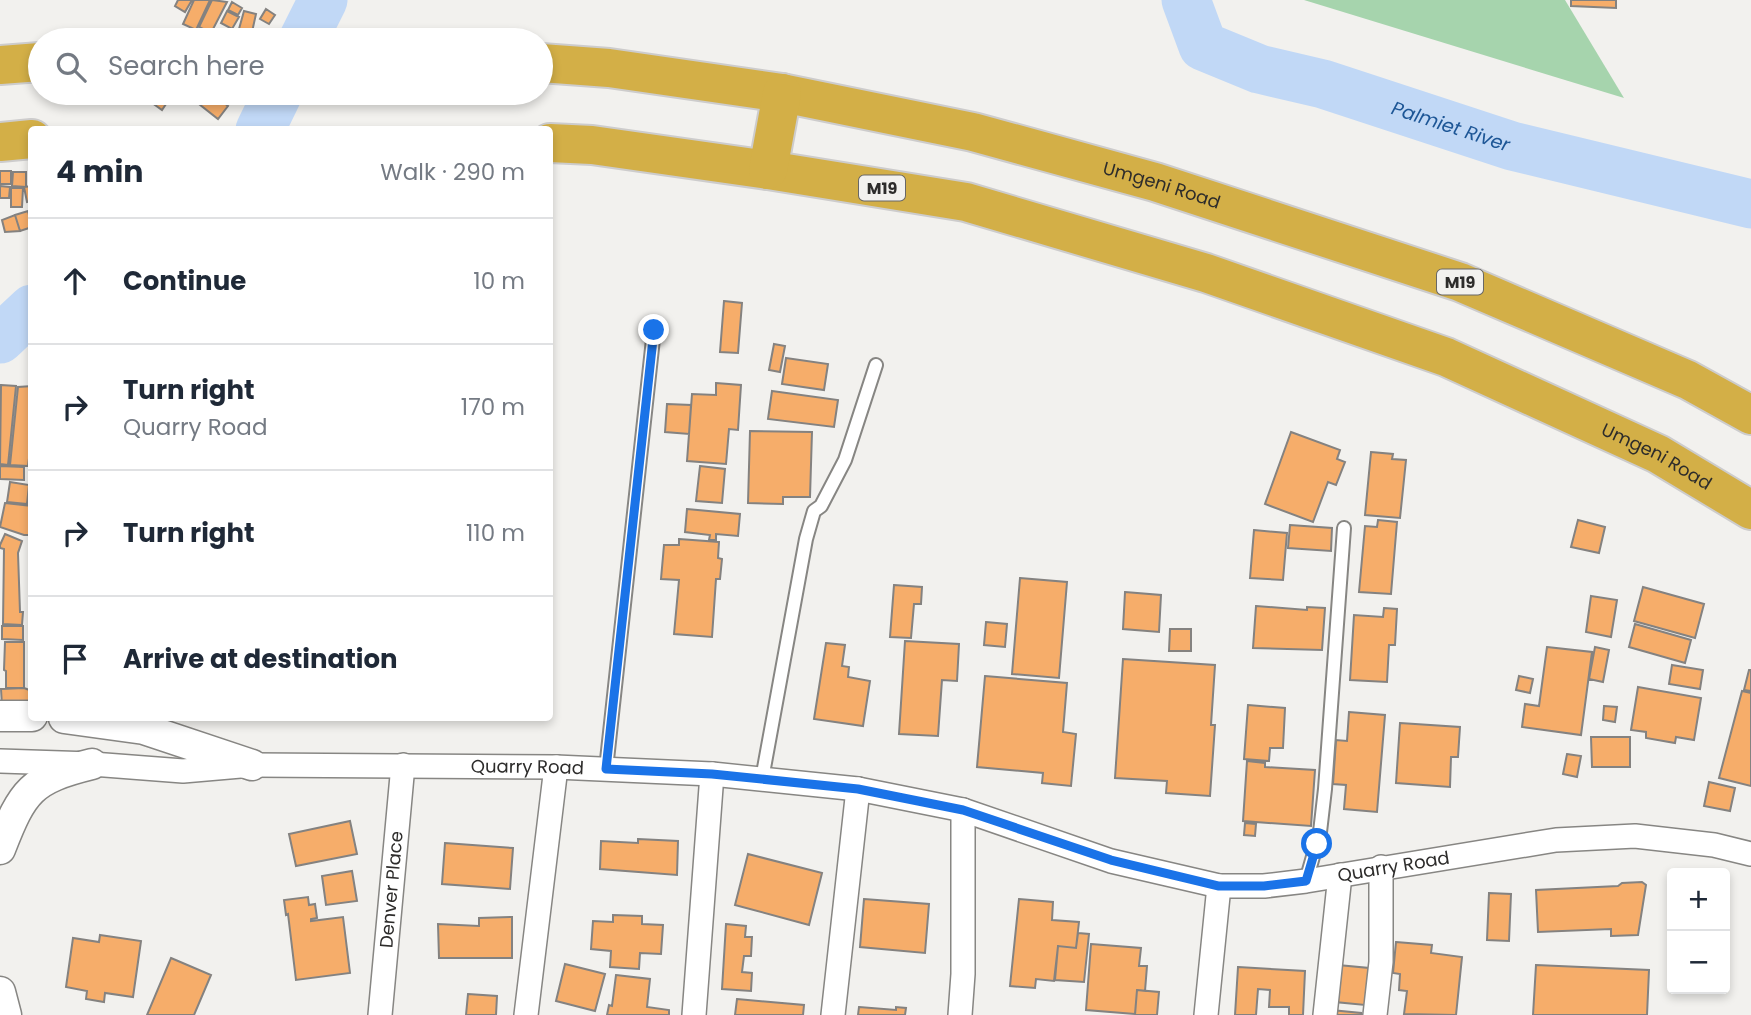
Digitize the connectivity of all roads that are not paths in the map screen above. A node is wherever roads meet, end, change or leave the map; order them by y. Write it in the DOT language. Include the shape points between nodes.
graph roads {
  1 [pos="28,63"];
  2 [pos="553,64"];
  3 [pos="0,65"];
  4 [pos="782,93"];
  5 [pos="28,139"];
  6 [pos="0,142"];
  7 [pos="553,143"];
  8 [pos="768,170"];
  9 [pos="654,330"];
  10 [pos="876,365"];
  11 [pos="1751,415"];
  12 [pos="1751,510"];
  13 [pos="1344,528"];
  14 [pos="0,716"];
  15 [pos="28,716"];
  16 [pos="86,721"];
  17 [pos="0,761"];
  18 [pos="92,764"];
  19 [pos="253,765"];
  20 [pos="403,765"];
  21 [pos="556,767"];
  22 [pos="606,769"];
  23 [pos="712,774"];
  24 [pos="762,779"];
  25 [pos="858,789"];
  26 [pos="963,810"];
  27 [pos="0,849"];
  28 [pos="1751,854"];
  29 [pos="1381,867"];
  30 [pos="1340,875"];
  31 [pos="1306,881"];
  32 [pos="1219,886"];
  33 [pos="0,992"];
  34 [pos="6,1015"];
  35 [pos="380,1015"];
  36 [pos="526,1015"];
  37 [pos="694,1015"];
  38 [pos="833,1015"];
  39 [pos="960,1015"];
  40 [pos="1206,1015"];
  41 [pos="1325,1015"];
  42 [pos="1375,1015"];
  1 -- 3 [label="highway"];
  2 -- 4 [label="highway, Umgeni Road / M19"];
  4 -- 8 [label="highway"];
  4 -- 11 [label="highway, Umgeni Road / M19" via="973,132 1142,178 1460,282 1688,380"];
  5 -- 6 [label="highway"];
  7 -- 8 [label="highway, Umgeni Road / M19"];
  8 -- 12 [label="highway, Umgeni Road / M19" via="967,202 1206,273 1446,357 1658,454"];
  9 -- 22 [label="lane"];
  10 -- 24 [label="lane" via="845,460 814,511 806,539"];
  13 -- 31 [label="lane" via="1325,789 1320,832"];
  14 -- 15 [label="street"];
  16 -- 19 [label="street, Quarry Road" via="144,729"];
  17 -- 18 [label="street, Quarry Road"];
  18 -- 19 [label="street, Quarry Road" via="183,771"];
  18 -- 27 [label="street" via="38,782 13,815"];
  19 -- 20 [label="street, Quarry Road"];
  20 -- 21 [label="street, Quarry Road"];
  20 -- 35 [label="street, Denver Place"];
  21 -- 22 [label="street, Quarry Road"];
  21 -- 36 [label="street"];
  22 -- 23 [label="street, Quarry Road"];
  23 -- 24 [label="street, Quarry Road"];
  23 -- 37 [label="street"];
  24 -- 25 [label="street, Quarry Road"];
  25 -- 26 [label="street, Quarry Road"];
  25 -- 38 [label="street"];
  26 -- 32 [label="street, Quarry Road" via="1111,860"];
  26 -- 39 [label="street"];
  28 -- 29 [label="street, Quarry Road" via="1635,836 1556,840"];
  29 -- 30 [label="street, Quarry Road"];
  29 -- 42 [label="street" via="1381,962"];
  30 -- 31 [label="street, Quarry Road"];
  30 -- 41 [label="street"];
  31 -- 32 [label="street, Quarry Road"];
  32 -- 40 [label="street"];
  33 -- 34 [label="street"];
}
